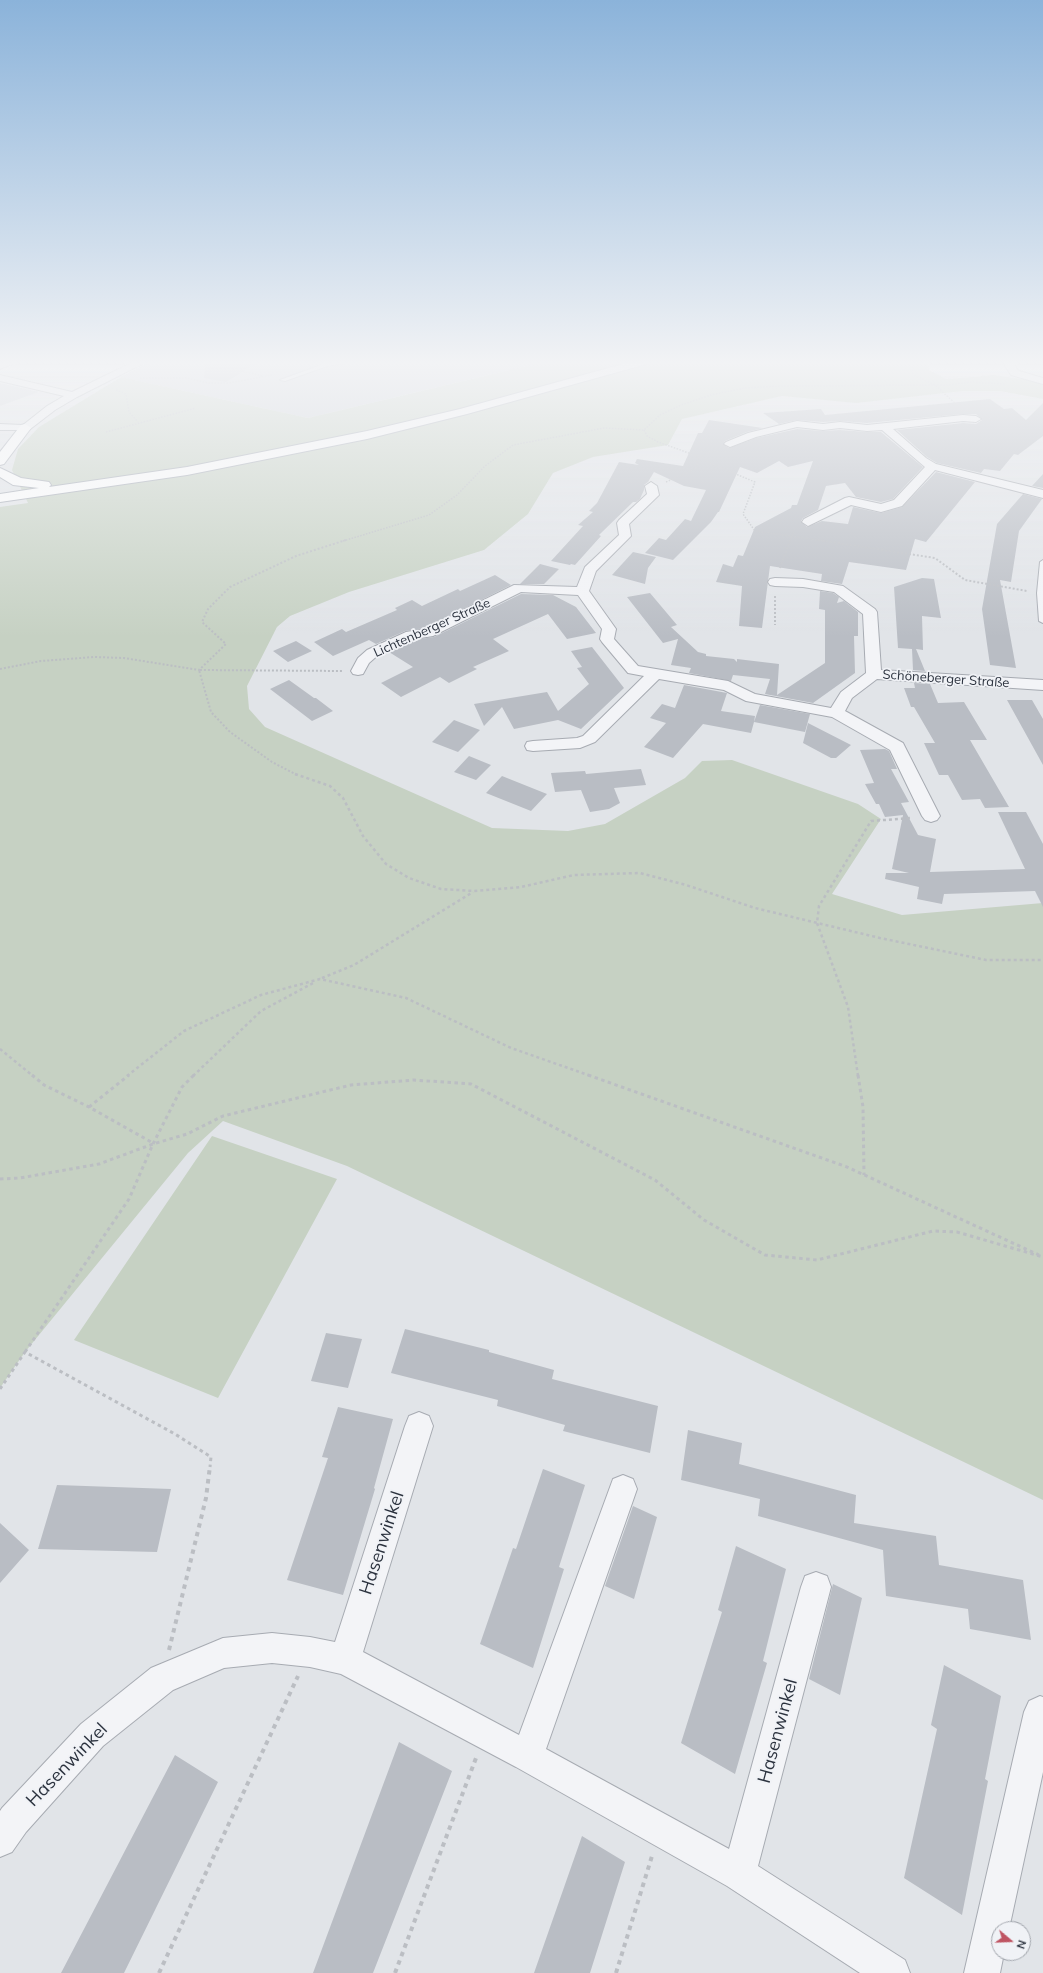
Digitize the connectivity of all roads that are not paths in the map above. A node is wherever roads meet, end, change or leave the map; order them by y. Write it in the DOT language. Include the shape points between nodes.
graph roads {
  1 [pos="7,453"];
  2 [pos="276,453"];
  3 [pos="914,453"];
  4 [pos="0,462"];
  5 [pos="932,466"];
  6 [pos="0,472"];
  7 [pos="83,486"];
  8 [pos="651,486"];
  9 [pos="1043,494"];
  10 [pos="0,498"];
  11 [pos="808,522"];
  12 [pos="1043,562"];
  13 [pos="775,582"];
  14 [pos="582,591"];
  15 [pos="1043,621"];
  16 [pos="358,671"];
  17 [pos="655,674"];
  18 [pos="874,674"];
  19 [pos="1043,685"];
  20 [pos="836,713"];
  21 [pos="533,746"];
  22 [pos="931,816"];
  23 [pos="419,1426"];
  24 [pos="623,1489"];
  25 [pos="816,1587"];
  26 [pos="345,1659"];
  27 [pos="1040,1712"];
  28 [pos="527,1756"];
  29 [pos="0,1840"];
  30 [pos="740,1874"];
  31 [pos="892,1973"];
  32 [pos="982,1973"];
  1 -- 4 [label="main road"];
  2 -- 7 [label="main road" via="186,471"];
  3 -- 5 [label="street"];
  5 -- 9 [label="street"];
  5 -- 11 [label="street" via="898,502 891,506 881,508 849,501"];
  6 -- 7 [label="main road" via="8,478 26,484"];
  7 -- 10 [label="main road"];
  8 -- 14 [label="street" via="653,495 624,523 625,536 590,570"];
  12 -- 15 [label="lane" via="1040,593"];
  13 -- 18 [label="street" via="803,583 838,589 870,612"];
  14 -- 16 [label="street, Lichtenberger Straße" via="519,588 428,633 411,635 372,653 363,661"];
  14 -- 17 [label="street" via="609,629 607,640 633,670"];
  17 -- 20 [label="street" via="728,686 751,698"];
  17 -- 21 [label="street" via="589,739 580,743"];
  18 -- 19 [label="street, Schöneberger Straße"];
  18 -- 20 [label="street, Schöneberger Straße" via="846,695"];
  20 -- 22 [label="street" via="897,747"];
  23 -- 26 [label="street, Hasenwinkel"];
  24 -- 28 [label="street"];
  25 -- 30 [label="street, Hasenwinkel"];
  26 -- 28 [label="street, Hasenwinkel"];
  26 -- 29 [label="street, Hasenwinkel" via="272,1648 223,1653 162,1679 92,1734 14,1820"];
  27 -- 32 [label="street"];
  28 -- 30 [label="street, Hasenwinkel"];
  30 -- 31 [label="street, Hasenwinkel"];
}
